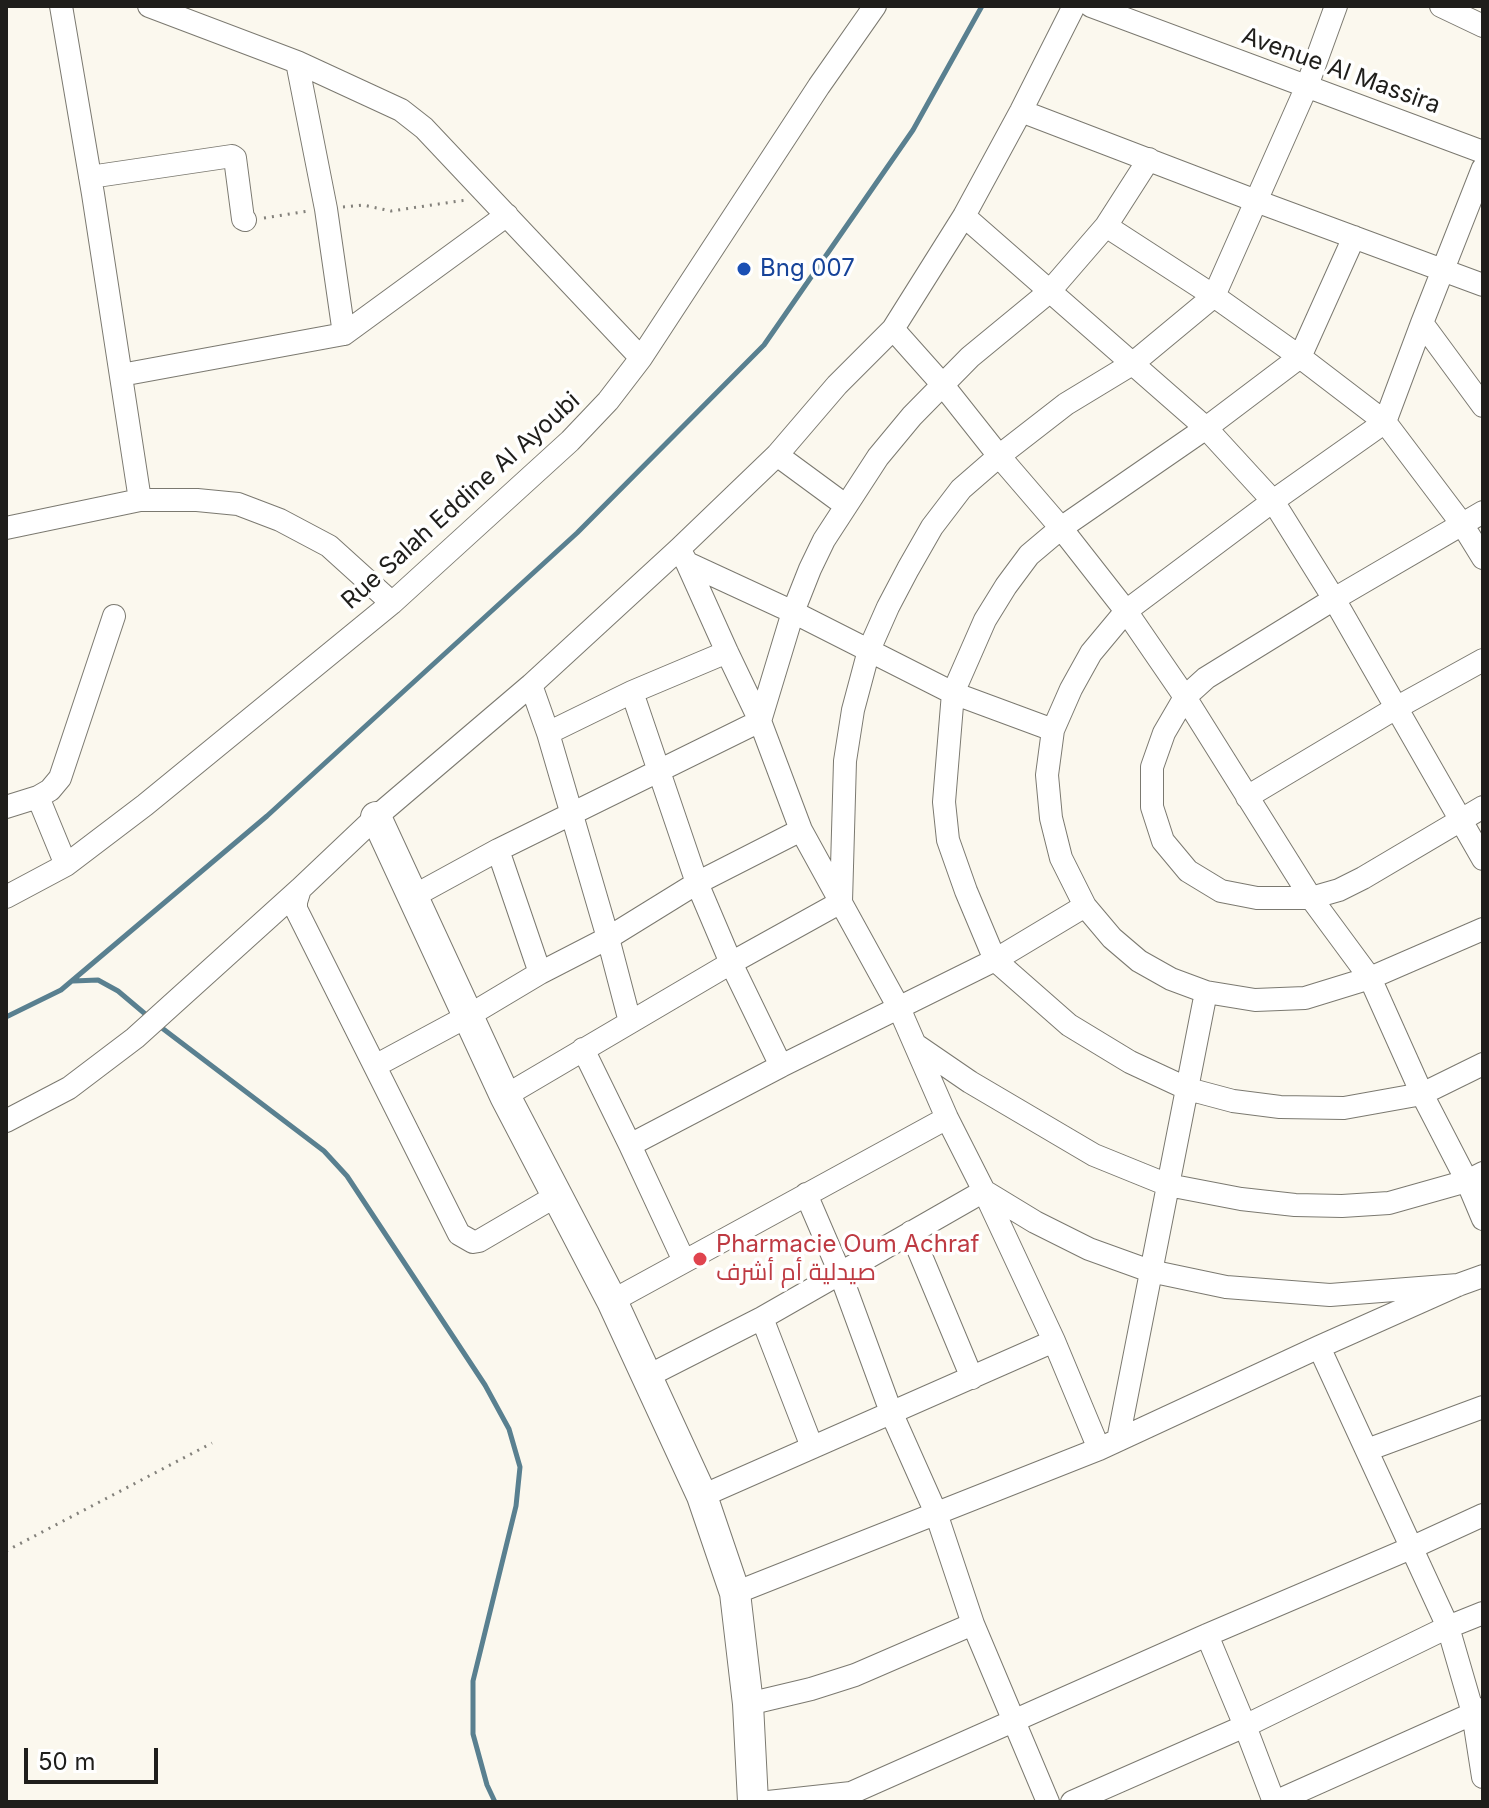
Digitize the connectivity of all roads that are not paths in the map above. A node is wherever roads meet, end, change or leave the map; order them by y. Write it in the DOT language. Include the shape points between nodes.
graph roads {
  1 [pos="61,6"];
  2 [pos="149,6"];
  3 [pos="875,6"];
  4 [pos="1074,6"];
  5 [pos="1091,6"];
  6 [pos="1336,6"];
  7 [pos="1441,6"];
  8 [pos="1483,26"];
  9 [pos="297,62"];
  10 [pos="1307,86"];
  11 [pos="1021,111"];
  12 [pos="1483,152"];
  13 [pos="1149,159"];
  14 [pos="1483,168"];
  15 [pos="90,177"];
  16 [pos="1256,201"];
  17 [pos="507,215"];
  18 [pos="964,216"];
  19 [pos="245,220"];
  20 [pos="1106,226"];
  21 [pos="1354,237"];
  22 [pos="1442,270"];
  23 [pos="1483,285"];
  24 [pos="1049,292"];
  25 [pos="1214,296"];
  26 [pos="1422,323"];
  27 [pos="893,329"];
  28 [pos="344,334"];
  29 [pos="1300,357"];
  30 [pos="641,358"];
  31 [pos="1132,364"];
  32 [pos="121,375"];
  33 [pos="942,384"];
  34 [pos="1483,406"];
  35 [pos="1385,422"];
  36 [pos="1206,428"];
  37 [pos="777,455"];
  38 [pos="999,456"];
  39 [pos="140,500"];
  40 [pos="1273,501"];
  41 [pos="845,505"];
  42 [pos="1483,512"];
  43 [pos="1462,524"];
  44 [pos="6,528"];
  45 [pos="1061,528"];
  46 [pos="683,556"];
  47 [pos="1483,558"];
  48 [pos="1334,599"];
  49 [pos="392,603"];
  50 [pos="1126,611"];
  51 [pos="793,612"];
  52 [pos="114,616"];
  53 [pos="869,650"];
  54 [pos="727,652"];
  55 [pos="1483,660"];
  56 [pos="531,685"];
  57 [pos="632,692"];
  58 [pos="953,693"];
  59 [pos="1185,697"];
  60 [pos="1396,708"];
  61 [pos="760,721"];
  62 [pos="1053,730"];
  63 [pos="548,733"];
  64 [pos="659,773"];
  65 [pos="38,797"];
  66 [pos="1247,797"];
  67 [pos="6,807"];
  68 [pos="1483,807"];
  69 [pos="570,814"];
  70 [pos="376,817"];
  71 [pos="1462,819"];
  72 [pos="801,830"];
  73 [pos="498,850"];
  74 [pos="1483,859"];
  75 [pos="66,865"];
  76 [pos="697,883"];
  77 [pos="300,889"];
  78 [pos="6,897"];
  79 [pos="412,897"];
  80 [pos="1311,898"];
  81 [pos="841,902"];
  82 [pos="1085,906"];
  83 [pos="1483,929"];
  84 [pos="608,938"];
  85 [pos="995,960"];
  86 [pos="731,963"];
  87 [pos="540,973"];
  88 [pos="1370,978"];
  89 [pos="1206,992"];
  90 [pos="899,1008"];
  91 [pos="468,1016"];
  92 [pos="630,1022"];
  93 [pos="915,1044"];
  94 [pos="583,1049"];
  95 [pos="1483,1064"];
  96 [pos="375,1066"];
  97 [pos="781,1066"];
  98 [pos="1188,1089"];
  99 [pos="1422,1094"];
  100 [pos="505,1096"];
  101 [pos="947,1118"];
  102 [pos="6,1121"];
  103 [pos="630,1145"];
  104 [pos="1475,1177"];
  105 [pos="1168,1185"];
  106 [pos="984,1191"];
  107 [pos="806,1194"];
  108 [pos="556,1196"];
  109 [pos="1483,1219"];
  110 [pos="911,1232"];
  111 [pos="684,1261"];
  112 [pos="1150,1271"];
  113 [pos="840,1273"];
  114 [pos="1483,1276"];
  115 [pos="1458,1285"];
  116 [pos="612,1301"];
  117 [pos="762,1318"];
  118 [pos="1054,1341"];
  119 [pos="1319,1347"];
  120 [pos="648,1376"];
  121 [pos="972,1378"];
  122 [pos="1483,1407"];
  123 [pos="891,1412"];
  124 [pos="1108,1444"];
  125 [pos="812,1447"];
  126 [pos="1367,1450"];
  127 [pos="702,1496"];
  128 [pos="936,1513"];
  129 [pos="1483,1515"];
  130 [pos="1411,1548"];
  131 [pos="735,1593"];
  132 [pos="1483,1613"];
  133 [pos="973,1624"];
  134 [pos="1448,1627"];
  135 [pos="1207,1635"];
  136 [pos="748,1704"];
  137 [pos="1478,1711"];
  138 [pos="1014,1722"];
  139 [pos="1245,1726"];
  140 [pos="1483,1777"];
  141 [pos="852,1797"];
  142 [pos="753,1802"];
  143 [pos="768,1802"];
  144 [pos="1048,1802"];
  145 [pos="1072,1802"];
  146 [pos="1274,1802"];
  1 -- 15 [label="street"];
  2 -- 9 [label="street"];
  3 -- 30 [label="street, Rue Salah Eddine Al Ayoubi"];
  4 -- 11 [label="street"];
  5 -- 10 [label="street, Avenue Al Massira"];
  6 -- 10 [label="street"];
  7 -- 8 [label="street"];
  9 -- 17 [label="street" via="401,110"];
  9 -- 28 [label="street"];
  10 -- 12 [label="street, Avenue Al Massira"];
  10 -- 16 [label="street"];
  11 -- 13 [label="street"];
  11 -- 18 [label="street"];
  13 -- 16 [label="street"];
  13 -- 20 [label="street"];
  14 -- 22 [label="street"];
  15 -- 19 [label="street" via="232,156"];
  15 -- 32 [label="street"];
  16 -- 21 [label="street"];
  16 -- 25 [label="street"];
  17 -- 28 [label="street"];
  17 -- 30 [label="street"];
  18 -- 24 [label="street"];
  18 -- 27 [label="street"];
  20 -- 24 [label="street"];
  20 -- 25 [label="street"];
  21 -- 22 [label="street"];
  21 -- 29 [label="street"];
  22 -- 23 [label="street"];
  22 -- 26 [label="street"];
  24 -- 31 [label="street"];
  24 -- 33 [label="street"];
  25 -- 29 [label="street"];
  25 -- 31 [label="street"];
  26 -- 34 [label="street"];
  26 -- 35 [label="street"];
  27 -- 33 [label="street"];
  27 -- 37 [label="street"];
  28 -- 32 [label="street"];
  29 -- 35 [label="street"];
  29 -- 36 [label="street"];
  30 -- 49 [label="street, Rue Salah Eddine Al Ayoubi" via="570,441"];
  31 -- 36 [label="street"];
  31 -- 38 [label="street" via="1066,404"];
  32 -- 39 [label="street"];
  33 -- 38 [label="street"];
  33 -- 41 [label="street" via="878,457"];
  35 -- 40 [label="street"];
  35 -- 43 [label="street"];
  36 -- 40 [label="street"];
  36 -- 45 [label="street"];
  37 -- 41 [label="street"];
  37 -- 46 [label="street"];
  38 -- 45 [label="street"];
  38 -- 53 [label="street" via="961,489 932,527"];
  39 -- 44 [label="street"];
  39 -- 49 [label="street" via="238,504 280,520 329,546"];
  40 -- 48 [label="street"];
  40 -- 50 [label="street"];
  41 -- 51 [label="street"];
  42 -- 43 [label="street"];
  43 -- 47 [label="street"];
  43 -- 48 [label="street"];
  45 -- 50 [label="street"];
  45 -- 58 [label="street" via="1029,555 1006,586"];
  46 -- 51 [label="street"];
  46 -- 54 [label="street"];
  46 -- 56 [label="street"];
  48 -- 59 [label="street" via="1206,678"];
  48 -- 60 [label="street"];
  49 -- 75 [label="street, Rue Salah Eddine Al Ayoubi"];
  50 -- 59 [label="street"];
  50 -- 62 [label="street" via="1091,653"];
  51 -- 53 [label="street"];
  51 -- 61 [label="street"];
  52 -- 65 [label="street" via="60,778"];
  53 -- 58 [label="street"];
  53 -- 81 [label="street" via="845,761"];
  54 -- 57 [label="street"];
  54 -- 61 [label="street"];
  55 -- 60 [label="street"];
  56 -- 63 [label="street"];
  56 -- 70 [label="street"];
  57 -- 63 [label="street"];
  57 -- 64 [label="street"];
  58 -- 62 [label="street"];
  58 -- 85 [label="street" via="944,802 948,840"];
  59 -- 66 [label="street"];
  59 -- 80 [label="street" via="1152,767 1152,807 1163,841 1188,871 1221,891 1257,898"];
  60 -- 66 [label="street"];
  60 -- 71 [label="street"];
  61 -- 64 [label="street"];
  61 -- 72 [label="street"];
  62 -- 82 [label="street" via="1047,775 1051,818 1061,858"];
  63 -- 69 [label="street"];
  64 -- 69 [label="street"];
  64 -- 76 [label="street"];
  65 -- 67 [label="street"];
  65 -- 75 [label="street"];
  66 -- 80 [label="street"];
  68 -- 71 [label="street"];
  69 -- 73 [label="street"];
  69 -- 84 [label="street"];
  70 -- 77 [label="street"];
  70 -- 79 [label="street"];
  71 -- 74 [label="street"];
  71 -- 80 [label="street" via="1363,878"];
  72 -- 76 [label="street"];
  72 -- 81 [label="street"];
  73 -- 79 [label="street"];
  73 -- 87 [label="street"];
  75 -- 78 [label="street, Rue Salah Eddine Al Ayoubi"];
  76 -- 84 [label="street"];
  76 -- 86 [label="street"];
  77 -- 96 [label="street" via="296,909"];
  77 -- 102 [label="street" via="135,1038 69,1088"];
  79 -- 91 [label="street"];
  80 -- 88 [label="street"];
  81 -- 86 [label="street"];
  81 -- 90 [label="street"];
  82 -- 85 [label="street"];
  82 -- 89 [label="street" via="1139,961"];
  83 -- 88 [label="street"];
  84 -- 87 [label="street"];
  84 -- 92 [label="street"];
  85 -- 90 [label="street"];
  85 -- 98 [label="street" via="1069,1025"];
  86 -- 92 [label="street"];
  86 -- 97 [label="street"];
  87 -- 91 [label="street"];
  88 -- 89 [label="street" via="1305,998 1255,1000"];
  88 -- 99 [label="street"];
  89 -- 98 [label="street"];
  90 -- 93 [label="street"];
  90 -- 97 [label="street"];
  91 -- 96 [label="street"];
  91 -- 100 [label="street"];
  92 -- 94 [label="street"];
  93 -- 101 [label="street"];
  93 -- 105 [label="street" via="1094,1155"];
  94 -- 100 [label="street"];
  94 -- 103 [label="street"];
  95 -- 99 [label="street"];
  96 -- 108 [label="street" via="465,1239 479,1241"];
  97 -- 103 [label="street"];
  98 -- 99 [label="street" via="1233,1101 1296,1107 1344,1108"];
  98 -- 105 [label="street"];
  99 -- 104 [label="street"];
  100 -- 108 [label="street"];
  101 -- 106 [label="street"];
  101 -- 107 [label="street"];
  103 -- 111 [label="street"];
  104 -- 105 [label="street" via="1389,1203 1342,1206 1241,1199"];
  104 -- 109 [label="street"];
  105 -- 112 [label="street"];
  106 -- 110 [label="street"];
  106 -- 112 [label="street" via="1089,1249"];
  106 -- 118 [label="street"];
  107 -- 111 [label="street"];
  107 -- 113 [label="street"];
  108 -- 116 [label="street"];
  110 -- 113 [label="street"];
  110 -- 121 [label="street"];
  111 -- 116 [label="street"];
  112 -- 115 [label="street" via="1226,1287 1330,1295"];
  112 -- 124 [label="street"];
  113 -- 117 [label="street"];
  113 -- 123 [label="street"];
  114 -- 115 [label="street"];
  115 -- 119 [label="street"];
  116 -- 120 [label="street"];
  117 -- 120 [label="street"];
  117 -- 125 [label="street"];
  118 -- 121 [label="street"];
  118 -- 124 [label="street"];
  119 -- 124 [label="street"];
  119 -- 126 [label="street"];
  120 -- 127 [label="street"];
  121 -- 123 [label="street"];
  122 -- 126 [label="street"];
  123 -- 125 [label="street"];
  123 -- 128 [label="street"];
  124 -- 128 [label="street"];
  125 -- 127 [label="street"];
  126 -- 130 [label="street"];
  127 -- 131 [label="street"];
  128 -- 131 [label="street"];
  128 -- 133 [label="street"];
  129 -- 130 [label="street"];
  130 -- 134 [label="street"];
  130 -- 135 [label="street"];
  131 -- 136 [label="street"];
  132 -- 134 [label="street"];
  133 -- 136 [label="street" via="855,1675"];
  133 -- 138 [label="street"];
  134 -- 137 [label="street"];
  134 -- 139 [label="street"];
  135 -- 138 [label="street"];
  135 -- 139 [label="street"];
  136 -- 142 [label="street"];
  137 -- 140 [label="street"];
  137 -- 146 [label="street"];
  138 -- 141 [label="street"];
  138 -- 144 [label="street"];
  139 -- 145 [label="street"];
  139 -- 146 [label="street"];
  141 -- 143 [label="street"];
}
